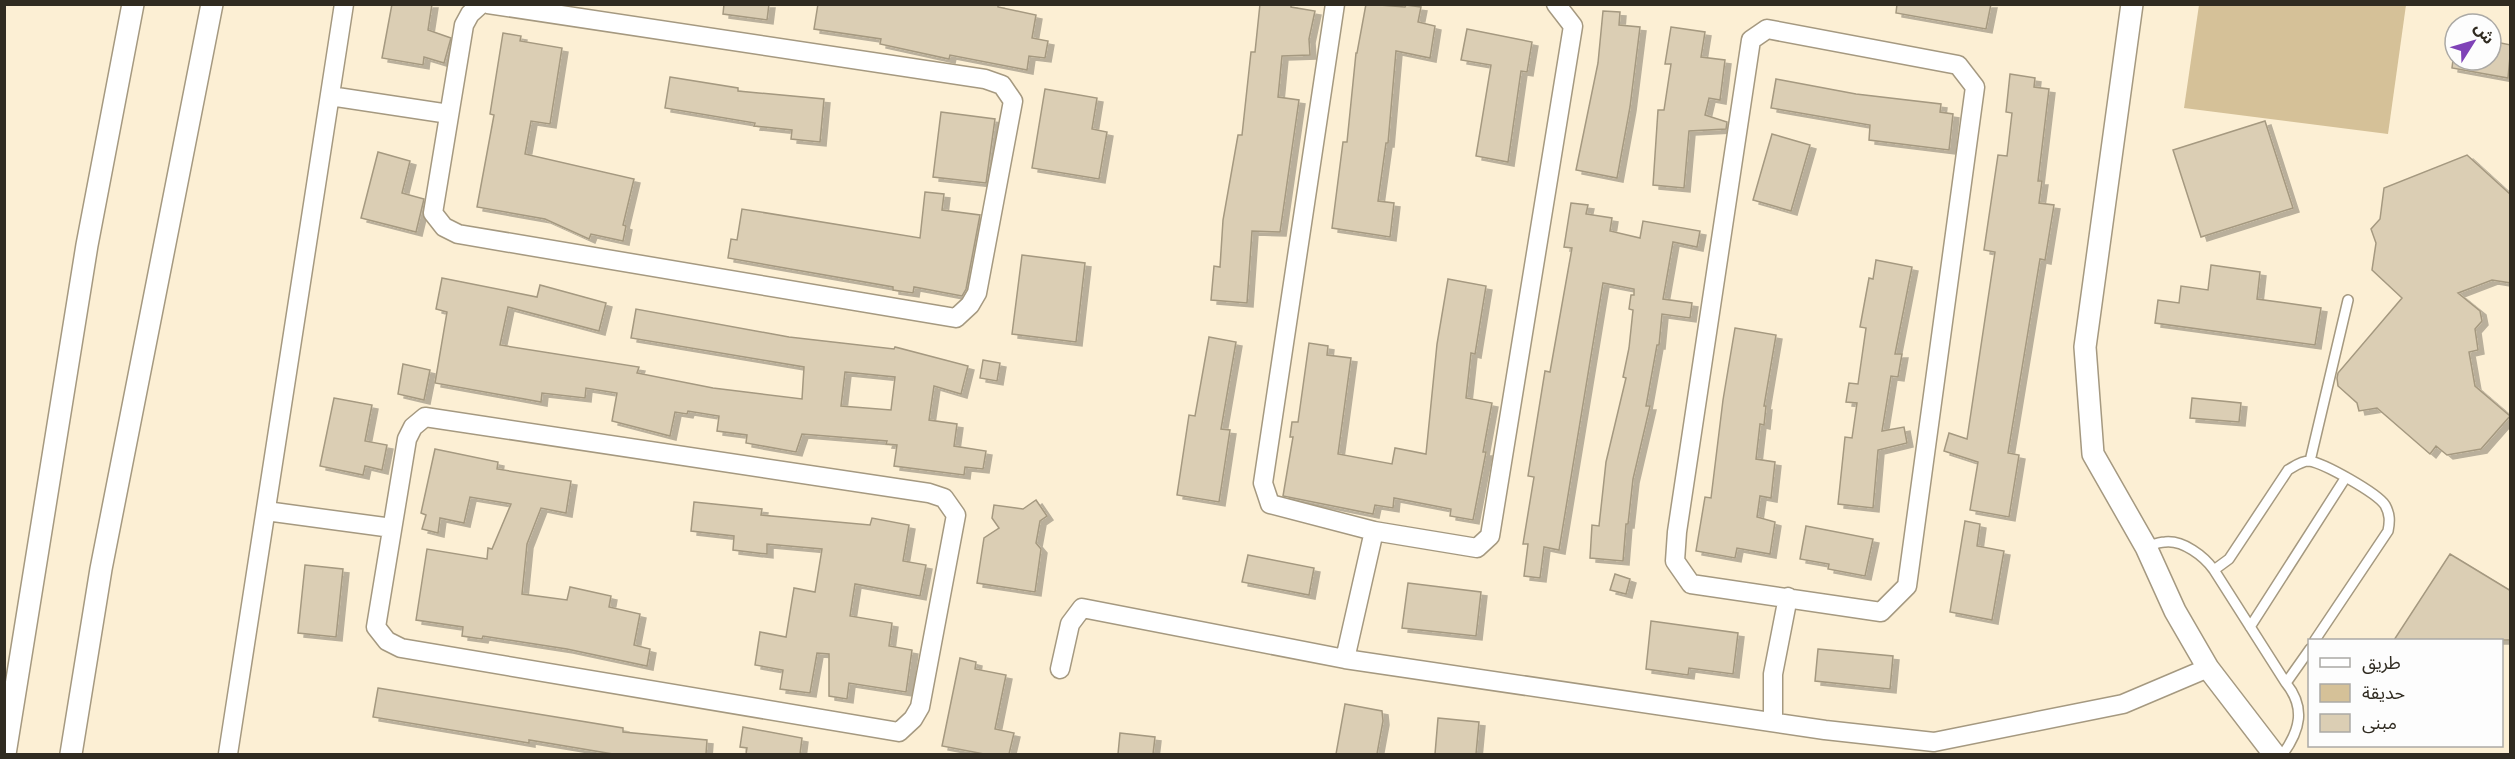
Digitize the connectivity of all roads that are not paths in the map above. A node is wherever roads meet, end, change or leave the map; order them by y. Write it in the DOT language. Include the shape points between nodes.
graph roads {
  1 [pos="133,4"];
  2 [pos="212,4"];
  3 [pos="344,4"];
  4 [pos="481,4"];
  5 [pos="488,4"];
  6 [pos="1335,4"];
  7 [pos="1556,4"];
  8 [pos="2132,4"];
  9 [pos="330,96"];
  10 [pos="449,114"];
  11 [pos="2348,300"];
  12 [pos="2310,461"];
  13 [pos="2346,477"];
  14 [pos="266,511"];
  15 [pos="392,528"];
  16 [pos="1374,531"];
  17 [pos="2146,547"];
  18 [pos="2214,570"];
  19 [pos="1788,597"];
  20 [pos="2250,627"];
  21 [pos="2316,639"];
  22 [pos="2308,652"];
  23 [pos="1345,659"];
  24 [pos="2208,668"];
  25 [pos="1060,669"];
  26 [pos="2286,683"];
  27 [pos="1773,720"];
  28 [pos="5,754"];
  29 [pos="71,754"];
  30 [pos="228,754"];
  31 [pos="2274,754"];
  32 [pos="2283,754"];
  1 -- 28 [label="street" via="87,245"];
  2 -- 29 [label="street" via="101,570"];
  3 -- 9 [label="street"];
  4 -- 10 [label="street" via="464,25"];
  5 -- 10 [label="street" via="986,79 1002,85 1014,101 977,293 956,318 458,234 444,227 433,213"];
  6 -- 16 [label="street" via="1263,483 1270,504"];
  7 -- 16 [label="street" via="1573,26 1490,536 1477,548"];
  8 -- 17 [label="street" via="2085,347 2093,454"];
  9 -- 10 [label="street"];
  9 -- 14 [label="street"];
  11 -- 12 [label="lane"];
  12 -- 13 [label="lane"];
  12 -- 18 [label="lane" via="2288,470 2229,559"];
  13 -- 20 [label="lane"];
  13 -- 21 [label="lane" via="2384,502 2390,517 2388,531"];
  14 -- 15 [label="street"];
  14 -- 30 [label="street"];
  15 -- 15 [label="street" via="407,439 425,417 928,493 944,498 956,515 920,707 899,732 401,648 387,641 376,627"];
  16 -- 23 [label="street"];
  17 -- 18 [label="lane" via="2178,542"];
  17 -- 24 [label="street" via="2175,611"];
  18 -- 20 [label="lane"];
  19 -- 19 [label="street" via="1690,584 1675,561 1751,40 1767,29 1958,65 1975,87 1907,586 1881,612"];
  19 -- 27 [label="street" via="1773,674"];
  20 -- 26 [label="lane"];
  22 -- 26 [label="lane"];
  23 -- 25 [label="street" via="1082,608 1070,624"];
  23 -- 27 [label="street"];
  24 -- 27 [label="street" via="2123,704 1934,742"];
  24 -- 31 [label="street"];
  26 -- 32 [label="lane" via="2296,695 2299,722"];
}
